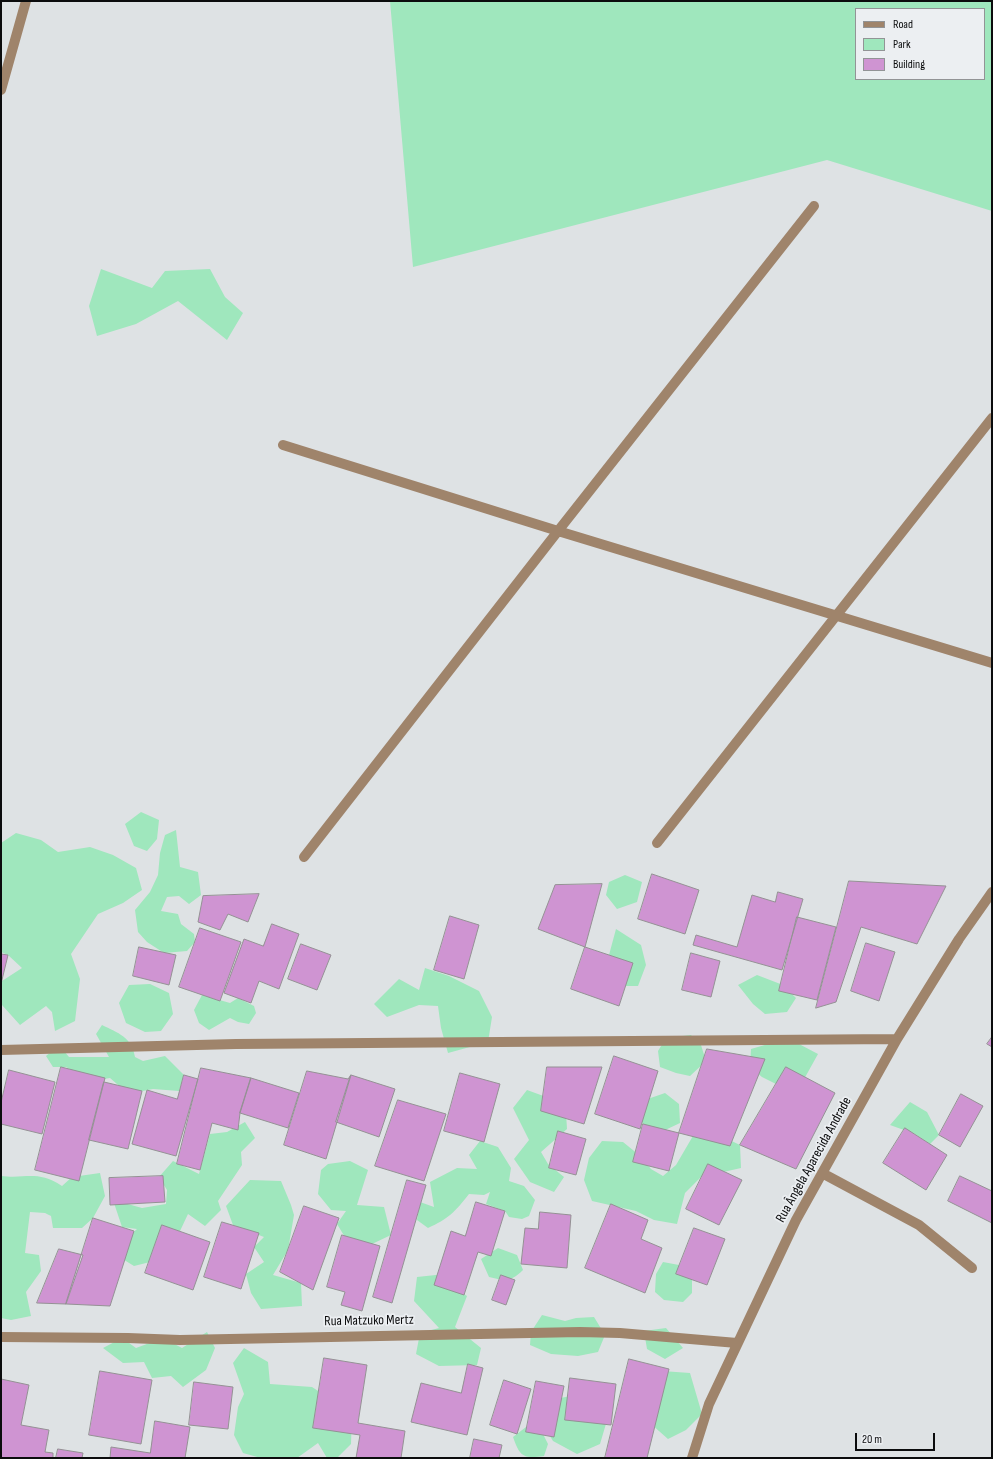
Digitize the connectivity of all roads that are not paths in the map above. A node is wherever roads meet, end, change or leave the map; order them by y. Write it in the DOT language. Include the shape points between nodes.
graph roads {
  1 [pos="26,1"];
  2 [pos="1,90"];
  3 [pos="814,206"];
  4 [pos="992,418"];
  5 [pos="283,445"];
  6 [pos="558,531"];
  7 [pos="837,616"];
  8 [pos="992,663"];
  9 [pos="657,843"];
  10 [pos="304,857"];
  11 [pos="992,892"];
  12 [pos="897,1039"];
  13 [pos="1,1050"];
  14 [pos="822,1174"];
  15 [pos="972,1268"];
  16 [pos="1,1337"];
  17 [pos="737,1343"];
  18 [pos="692,1458"];
  1 -- 2 [label="street"];
  3 -- 6 [label="street"];
  4 -- 7 [label="street"];
  5 -- 6 [label="street"];
  6 -- 7 [label="street"];
  6 -- 10 [label="street"];
  7 -- 8 [label="street"];
  7 -- 9 [label="street"];
  11 -- 12 [label="street, Rua Ângela Aparecida Andrade" via="959,939"];
  12 -- 13 [label="street" via="244,1044"];
  12 -- 14 [label="street, Rua Ângela Aparecida Andrade"];
  14 -- 15 [label="street" via="919,1225"];
  14 -- 17 [label="street, Rua Ângela Aparecida Andrade" via="796,1220"];
  16 -- 17 [label="street, Rua Matzuko Mertz" via="180,1340 580,1332"];
  17 -- 18 [label="street, Rua Ângela Aparecida Andrade" via="709,1404"];
}
